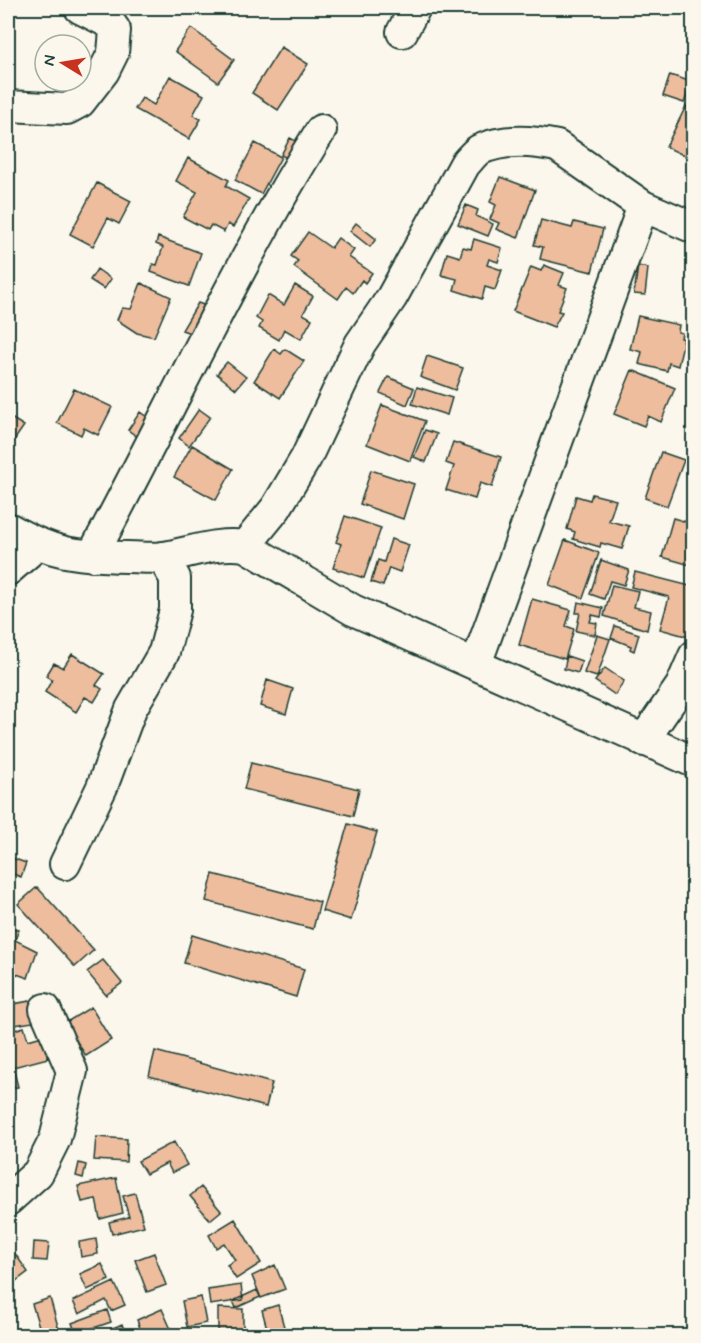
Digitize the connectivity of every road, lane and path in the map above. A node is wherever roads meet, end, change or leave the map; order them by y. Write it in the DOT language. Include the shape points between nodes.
graph roads {
  1 [pos="80,8"];
  2 [pos="8,106"];
  3 [pos="321,130"];
  4 [pos="643,206"];
  5 [pos="693,228"];
  6 [pos="8,528"];
  7 [pos="37,545"];
  8 [pos="245,546"];
  9 [pos="92,556"];
  10 [pos="162,557"];
  11 [pos="8,570"];
  12 [pos="693,656"];
  13 [pos="476,664"];
  14 [pos="643,741"];
  15 [pos="693,762"];
  16 [pos="65,864"];
  17 [pos="45,1009"];
  18 [pos="8,1200"];
  1 -- 2 [label="street" via="110,23 115,30 113,52 93,88 67,109"];
  3 -- 9 [label="street" via="247,256"];
  4 -- 5 [label="street"];
  4 -- 8 [label="street" via="557,146 541,142 506,143 478,151 465,164 392,297 360,344 306,458 276,508"];
  4 -- 13 [label="street"];
  6 -- 7 [label="street"];
  7 -- 9 [label="street"];
  7 -- 11 [label="street"];
  8 -- 10 [label="street" via="227,543"];
  8 -- 13 [label="street" via="353,610"];
  9 -- 10 [label="street"];
  10 -- 16 [label="street" via="175,578 175,610 164,651 131,709 102,787"];
  12 -- 14 [label="street" via="681,686"];
  13 -- 14 [label="street"];
  14 -- 15 [label="street"];
  17 -- 18 [label="street" via="72,1071 55,1139 38,1173"];
}
